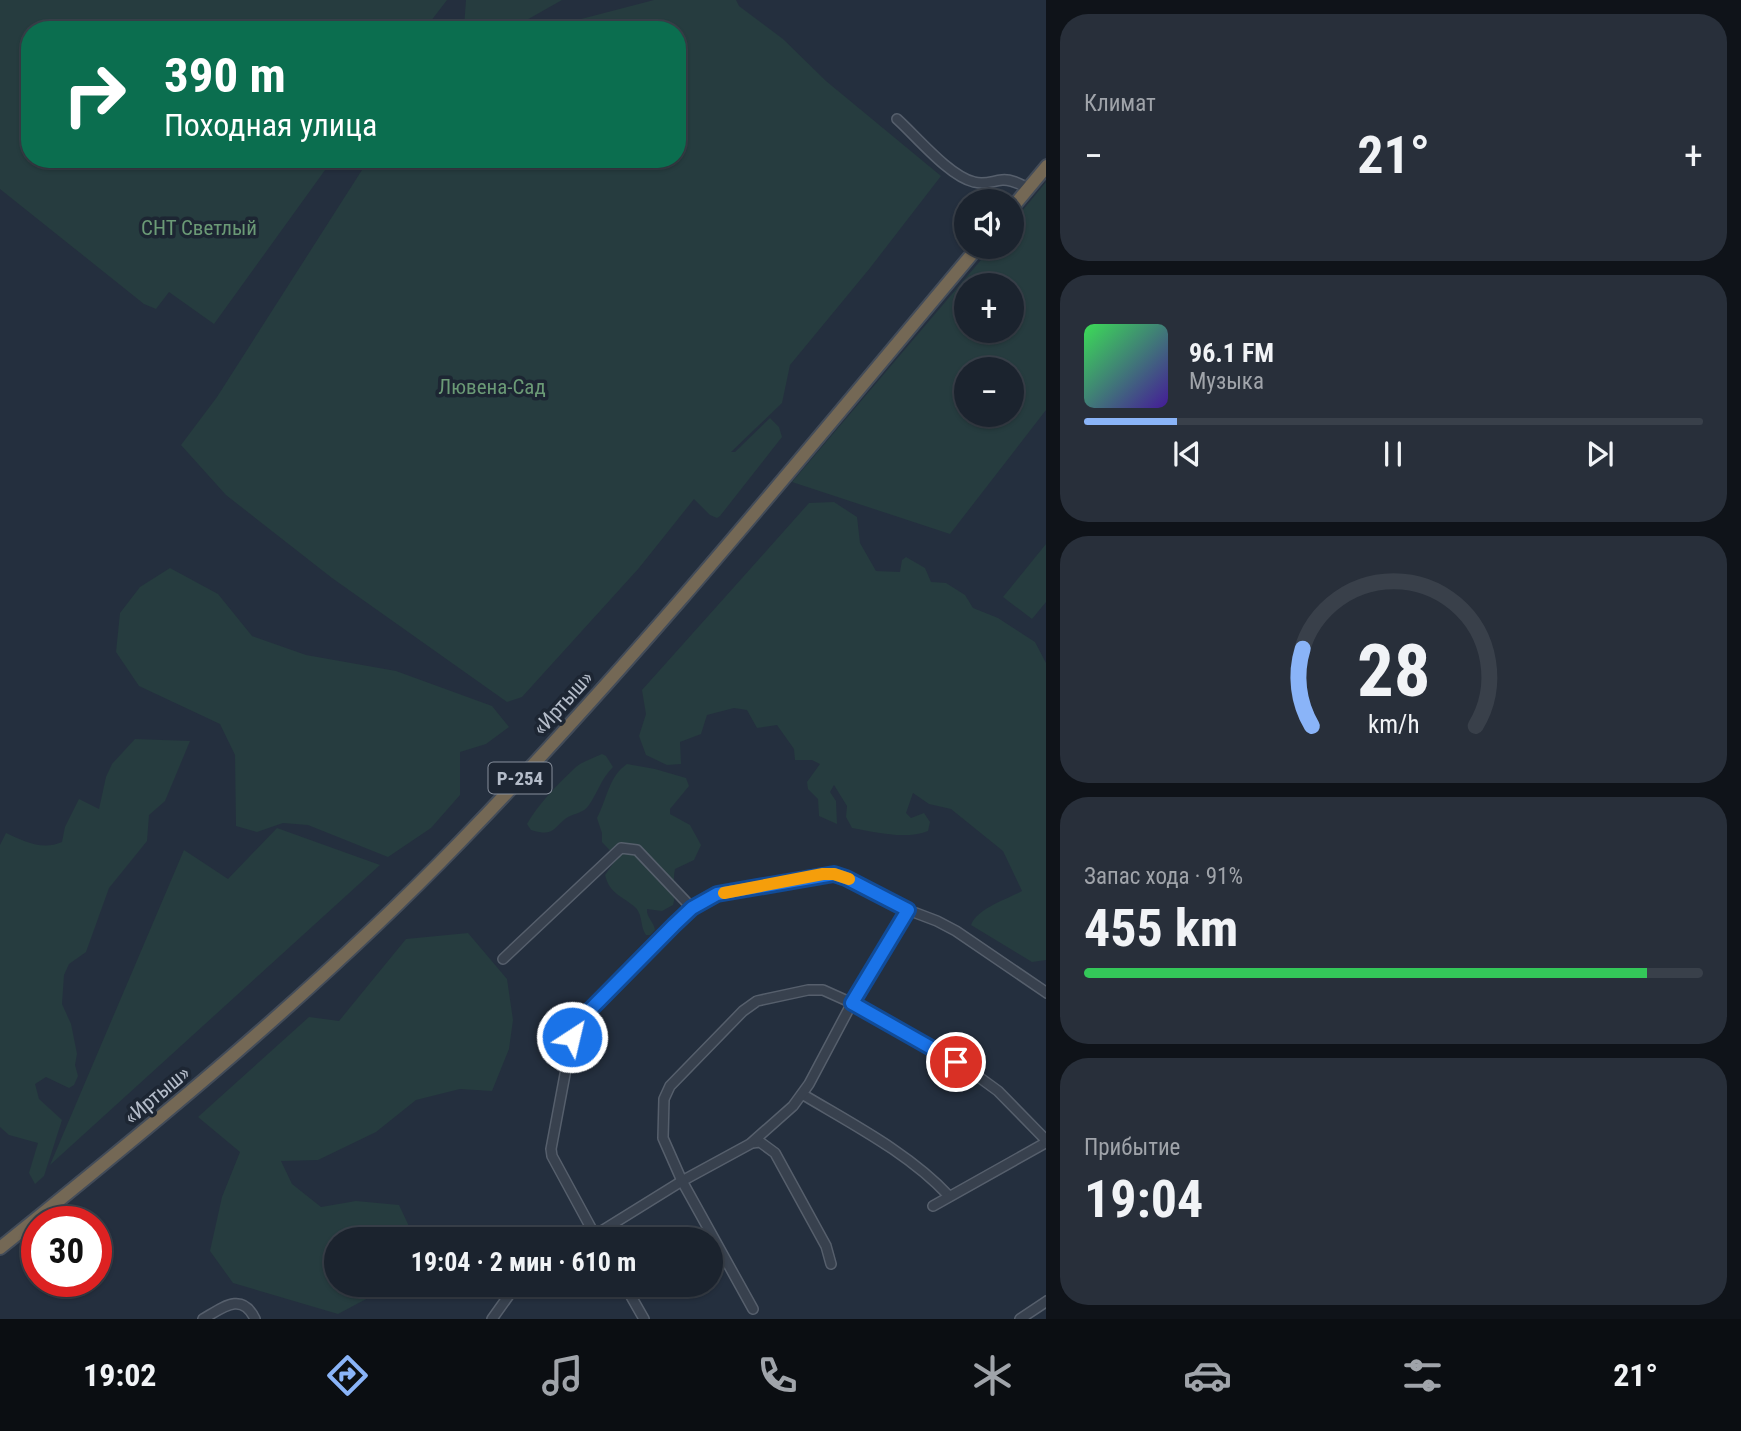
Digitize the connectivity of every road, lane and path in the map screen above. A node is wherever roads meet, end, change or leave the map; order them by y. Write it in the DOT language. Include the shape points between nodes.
graph roads {
  1 [pos="897,119"];
  2 [pos="1046,166"];
  3 [pos="1028,188"];
  4 [pos="1024,193"];
  5 [pos="968,259"];
  6 [pos="692,908"];
  7 [pos="908,910"];
  8 [pos="503,959"];
  9 [pos="1046,993"];
  10 [pos="852,1003"];
  11 [pos="802,1094"];
  12 [pos="1046,1142"];
  13 [pos="750,1144"];
  14 [pos="682,1181"];
  15 [pos="949,1196"];
  16 [pos="933,1206"];
  17 [pos="591,1227"];
  18 [pos="611,1227"];
  19 [pos="0,1248"];
  20 [pos="831,1264"];
  21 [pos="508,1297"];
  22 [pos="631,1297"];
  23 [pos="1046,1301"];
  24 [pos="753,1309"];
  25 [pos="203,1319"];
  26 [pos="255,1319"];
  27 [pos="492,1319"];
  28 [pos="644,1319"];
  29 [pos="1020,1319"];
  1 -- 3 [label="street" via="952,170 972,182 1011,180"];
  2 -- 3 [label="highway"];
  3 -- 4 [label="highway"];
  5 -- 19 [label="highway, «Иртыш» / Р-254" via="654,630 459,844 248,1042"];
  6 -- 7 [label="street" via="717,894 834,874"];
  6 -- 8 [label="street" via="637,850 621,848"];
  6 -- 17 [label="street" via="574,1028 551,1149"];
  7 -- 9 [label="street" via="956,931"];
  7 -- 10 [label="street"];
  10 -- 11 [label="street"];
  10 -- 12 [label="street" via="986,1082"];
  10 -- 14 [label="street" via="823,990 757,1001 670,1086 664,1099 663,1138"];
  11 -- 13 [label="street"];
  11 -- 15 [label="street" via="908,1161"];
  12 -- 15 [label="street"];
  13 -- 14 [label="street"];
  13 -- 20 [label="street" via="760,1142 775,1153"];
  14 -- 18 [label="street"];
  14 -- 24 [label="street"];
  15 -- 16 [label="street"];
  21 -- 27 [label="street"];
  22 -- 28 [label="street"];
  23 -- 29 [label="street"];
  25 -- 26 [label="street" via="236,1303 243,1304"];
}
